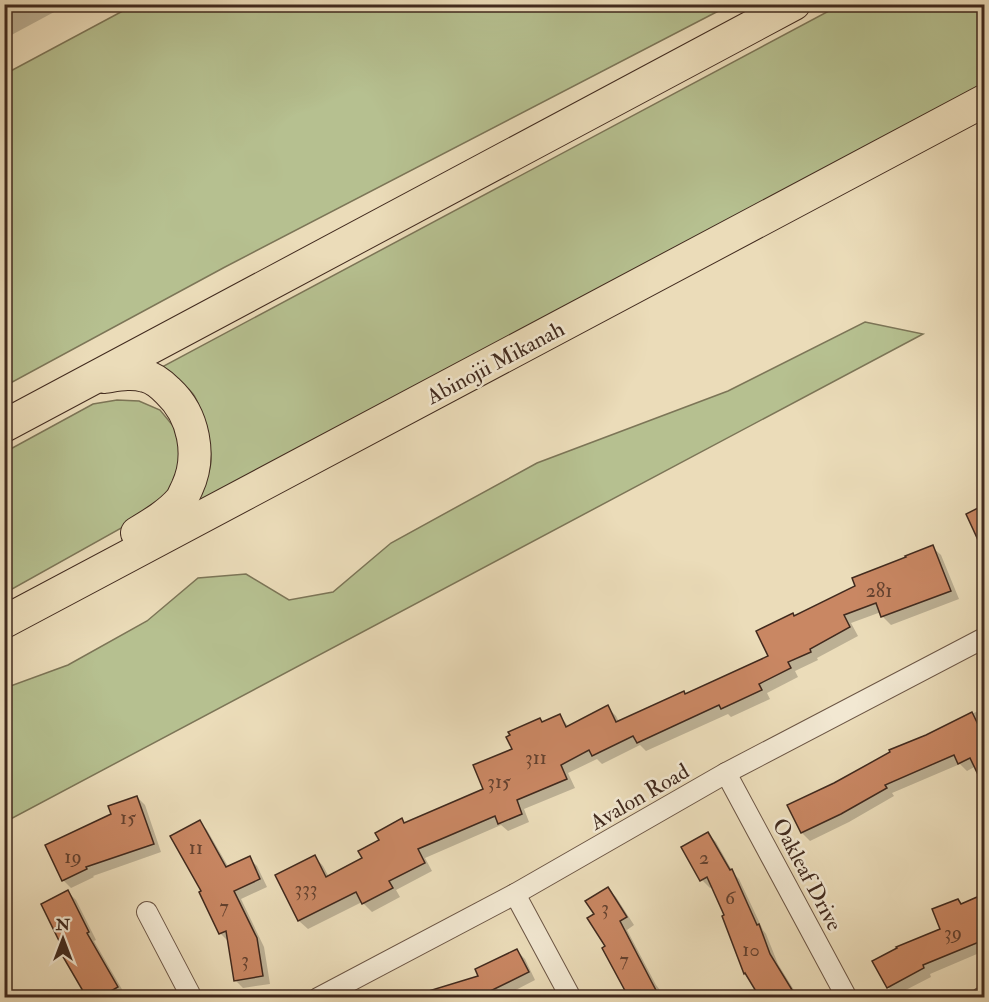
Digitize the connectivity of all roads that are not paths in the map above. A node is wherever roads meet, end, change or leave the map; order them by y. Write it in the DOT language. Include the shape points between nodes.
graph roads {
  1 [pos="794,4"];
  2 [pos="984,101"];
  3 [pos="92,380"];
  4 [pos="4,426"];
  5 [pos="4,606"];
  6 [pos="4,622"];
  7 [pos="984,638"];
  8 [pos="726,773"];
  9 [pos="515,894"];
  10 [pos="147,912"];
  11 [pos="192,998"];
  12 [pos="318,998"];
  13 [pos="571,998"];
  14 [pos="847,998"];
  1 -- 3 [label="main road"];
  2 -- 6 [label="main road, Abinojii Mikanah"];
  3 -- 4 [label="main road"];
  3 -- 5 [label="main road" via="126,373 147,376 175,397 192,430 192,477 182,499 164,516"];
  7 -- 8 [label="street, Avalon Road"];
  8 -- 9 [label="street, Avalon Road"];
  8 -- 14 [label="street, Oakleaf Drive"];
  9 -- 12 [label="street, Avalon Road"];
  9 -- 13 [label="street"];
  10 -- 11 [label="street"];
}
